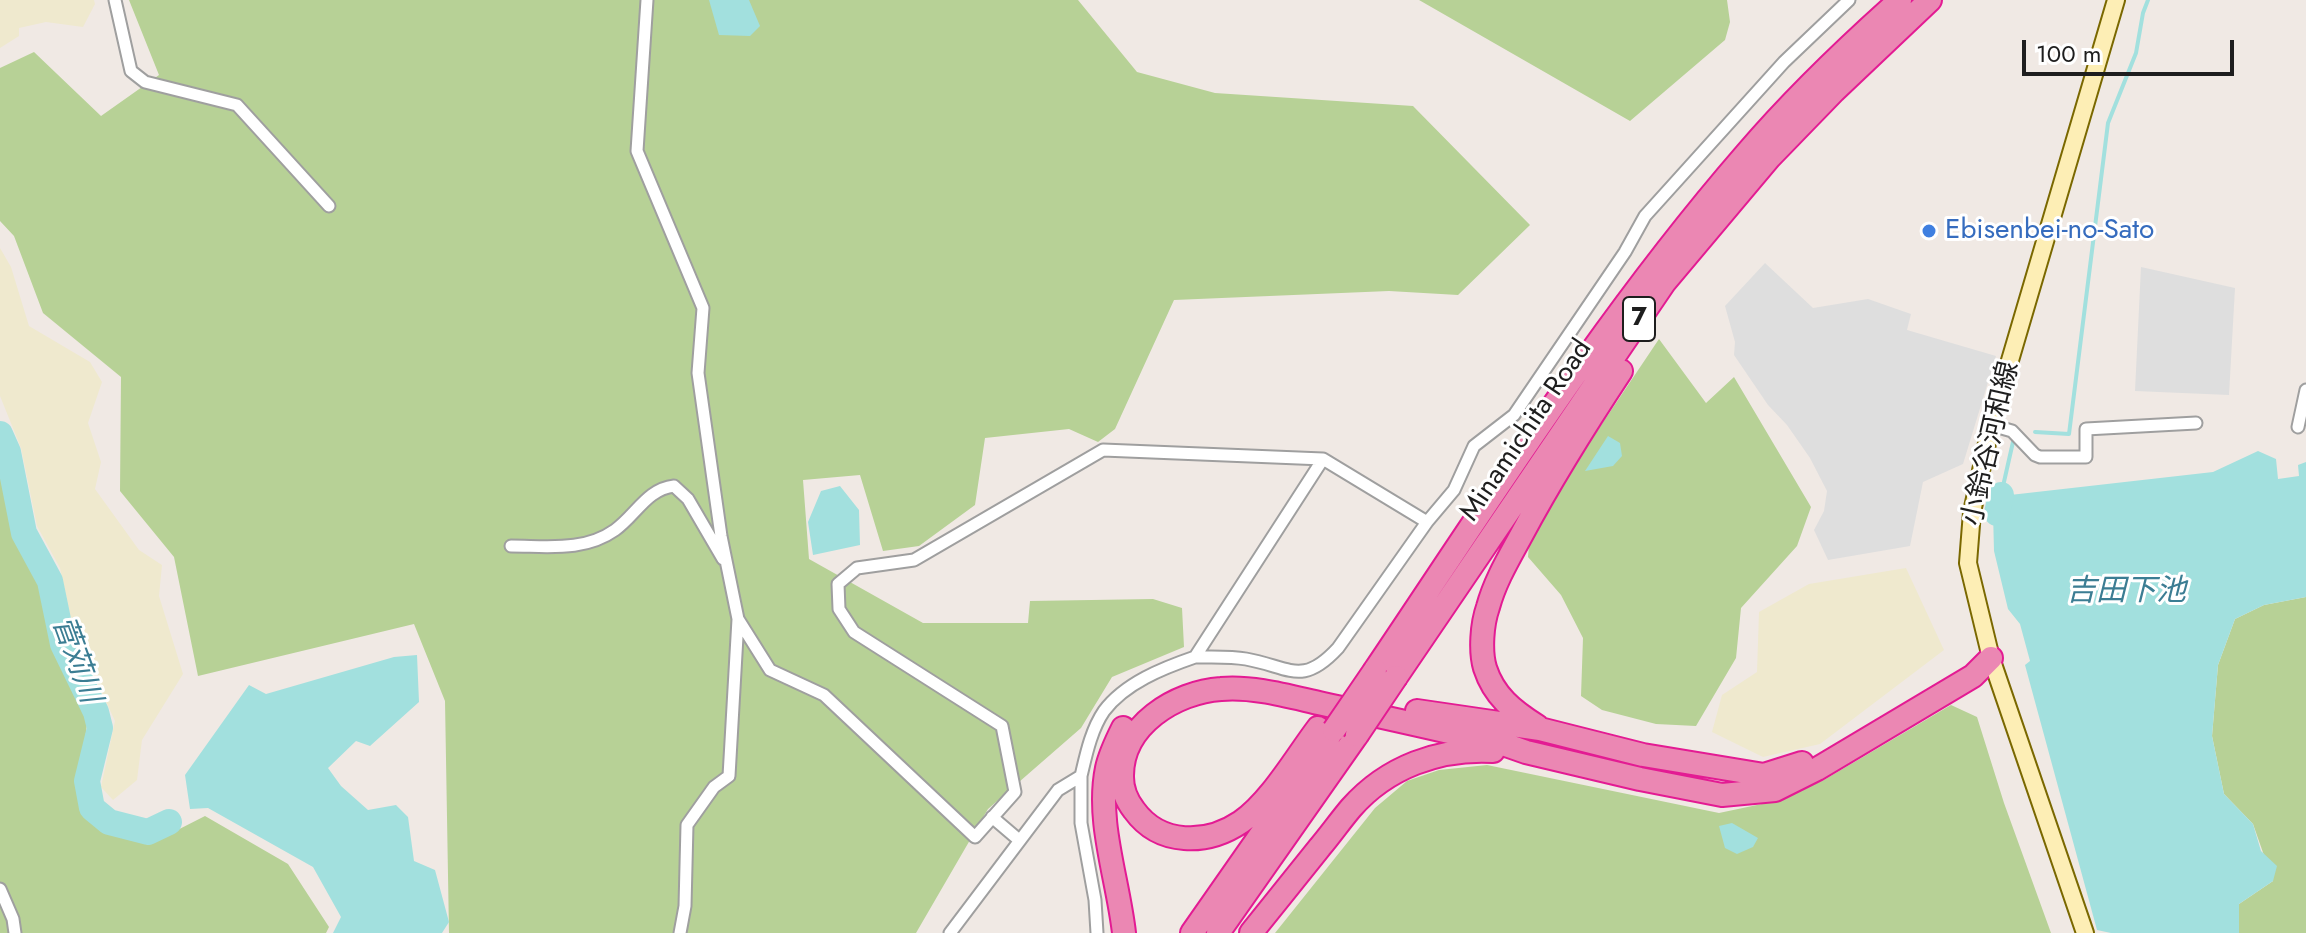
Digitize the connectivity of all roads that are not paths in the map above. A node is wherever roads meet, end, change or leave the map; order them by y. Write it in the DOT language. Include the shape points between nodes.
graph roads {
  1 [pos="115,0"];
  2 [pos="647,0"];
  3 [pos="1849,0"];
  4 [pos="1900,0"];
  5 [pos="1930,0"];
  6 [pos="2116,0"];
  7 [pos="329,206"];
  8 [pos="1664,283"];
  9 [pos="2306,390"];
  10 [pos="2196,423"];
  11 [pos="1991,425"];
  12 [pos="2298,427"];
  13 [pos="1323,459"];
  14 [pos="1427,522"];
  15 [pos="511,546"];
  16 [pos="729,570"];
  17 [pos="738,619"];
  18 [pos="1195,657"];
  19 [pos="1991,658"];
  20 [pos="1376,674"];
  21 [pos="1326,729"];
  22 [pos="1540,729"];
  23 [pos="1526,752"];
  24 [pos="1081,776"];
  25 [pos="992,817"];
  26 [pos="1019,840"];
  27 [pos="0,889"];
  28 [pos="15,933"];
  29 [pos="680,933"];
  30 [pos="950,933"];
  31 [pos="1097,933"];
  32 [pos="1124,933"];
  33 [pos="1192,933"];
  34 [pos="1218,933"];
  35 [pos="1251,933"];
  36 [pos="2085,933"];
  1 -- 7 [label="street" via="131,71 145,82 237,105"];
  2 -- 16 [label="street" via="637,151 703,308 698,373"];
  3 -- 14 [label="street" via="1784,62 1645,216 1514,415 1474,446 1454,490"];
  4 -- 20 [label="highway, Minamichita Road / 7" via="1806,89 1701,208 1580,370"];
  5 -- 8 [label="highway, Minamichita Road / 7" via="1770,157"];
  6 -- 11 [label="main road, 小鈴谷河和線"];
  8 -- 20 [label="highway, Minamichita Road / 7"];
  8 -- 22 [label="highway" via="1666,302 1542,497 1487,609 1484,665 1496,693"];
  9 -- 12 [label="street"];
  10 -- 11 [label="street" via="2086,429 2086,457 2046,459 2012,431"];
  11 -- 19 [label="main road, 小鈴谷河和線" via="1972,512 1968,563"];
  13 -- 14 [label="street"];
  13 -- 18 [label="street"];
  13 -- 25 [label="street" via="1103,450 914,560 857,568 838,584 839,609 854,632 1002,726 1015,792"];
  14 -- 18 [label="street" via="1321,665 1306,671 1245,659"];
  15 -- 16 [label="street" via="589,544 615,530 659,488 674,486 688,499"];
  16 -- 17 [label="street"];
  17 -- 25 [label="street" via="770,670 824,695 975,837"];
  17 -- 29 [label="street" via="729,776 714,787 687,825"];
  18 -- 24 [label="street" via="1122,693 1104,712"];
  19 -- 22 [label="highway" via="1965,664 1796,767 1764,775 1643,755"];
  19 -- 23 [label="highway" via="1973,676 1775,790 1722,795"];
  19 -- 36 [label="main road, 小鈴谷河和線"];
  20 -- 21 [label="highway, Minamichita Road / 7, bridge"];
  20 -- 34 [label="highway, Minamichita Road / 7, bridge" via="1357,735"];
  21 -- 23 [label="highway" via="1256,810 1220,833 1203,838 1166,836 1150,828 1127,801 1122,776 1129,746 1144,723 1167,704 1222,688 1308,701"];
  21 -- 33 [label="highway, Minamichita Road / 7"];
  22 -- 32 [label="highway" via="1247,679 1206,677 1169,688 1136,711 1107,764 1105,822"];
  23 -- 35 [label="highway" via="1460,751 1397,770 1351,807"];
  24 -- 26 [label="street" via="1058,790"];
  24 -- 31 [label="street" via="1081,823"];
  25 -- 26 [label="street"];
  26 -- 30 [label="street"];
  27 -- 28 [label="street"];
}
